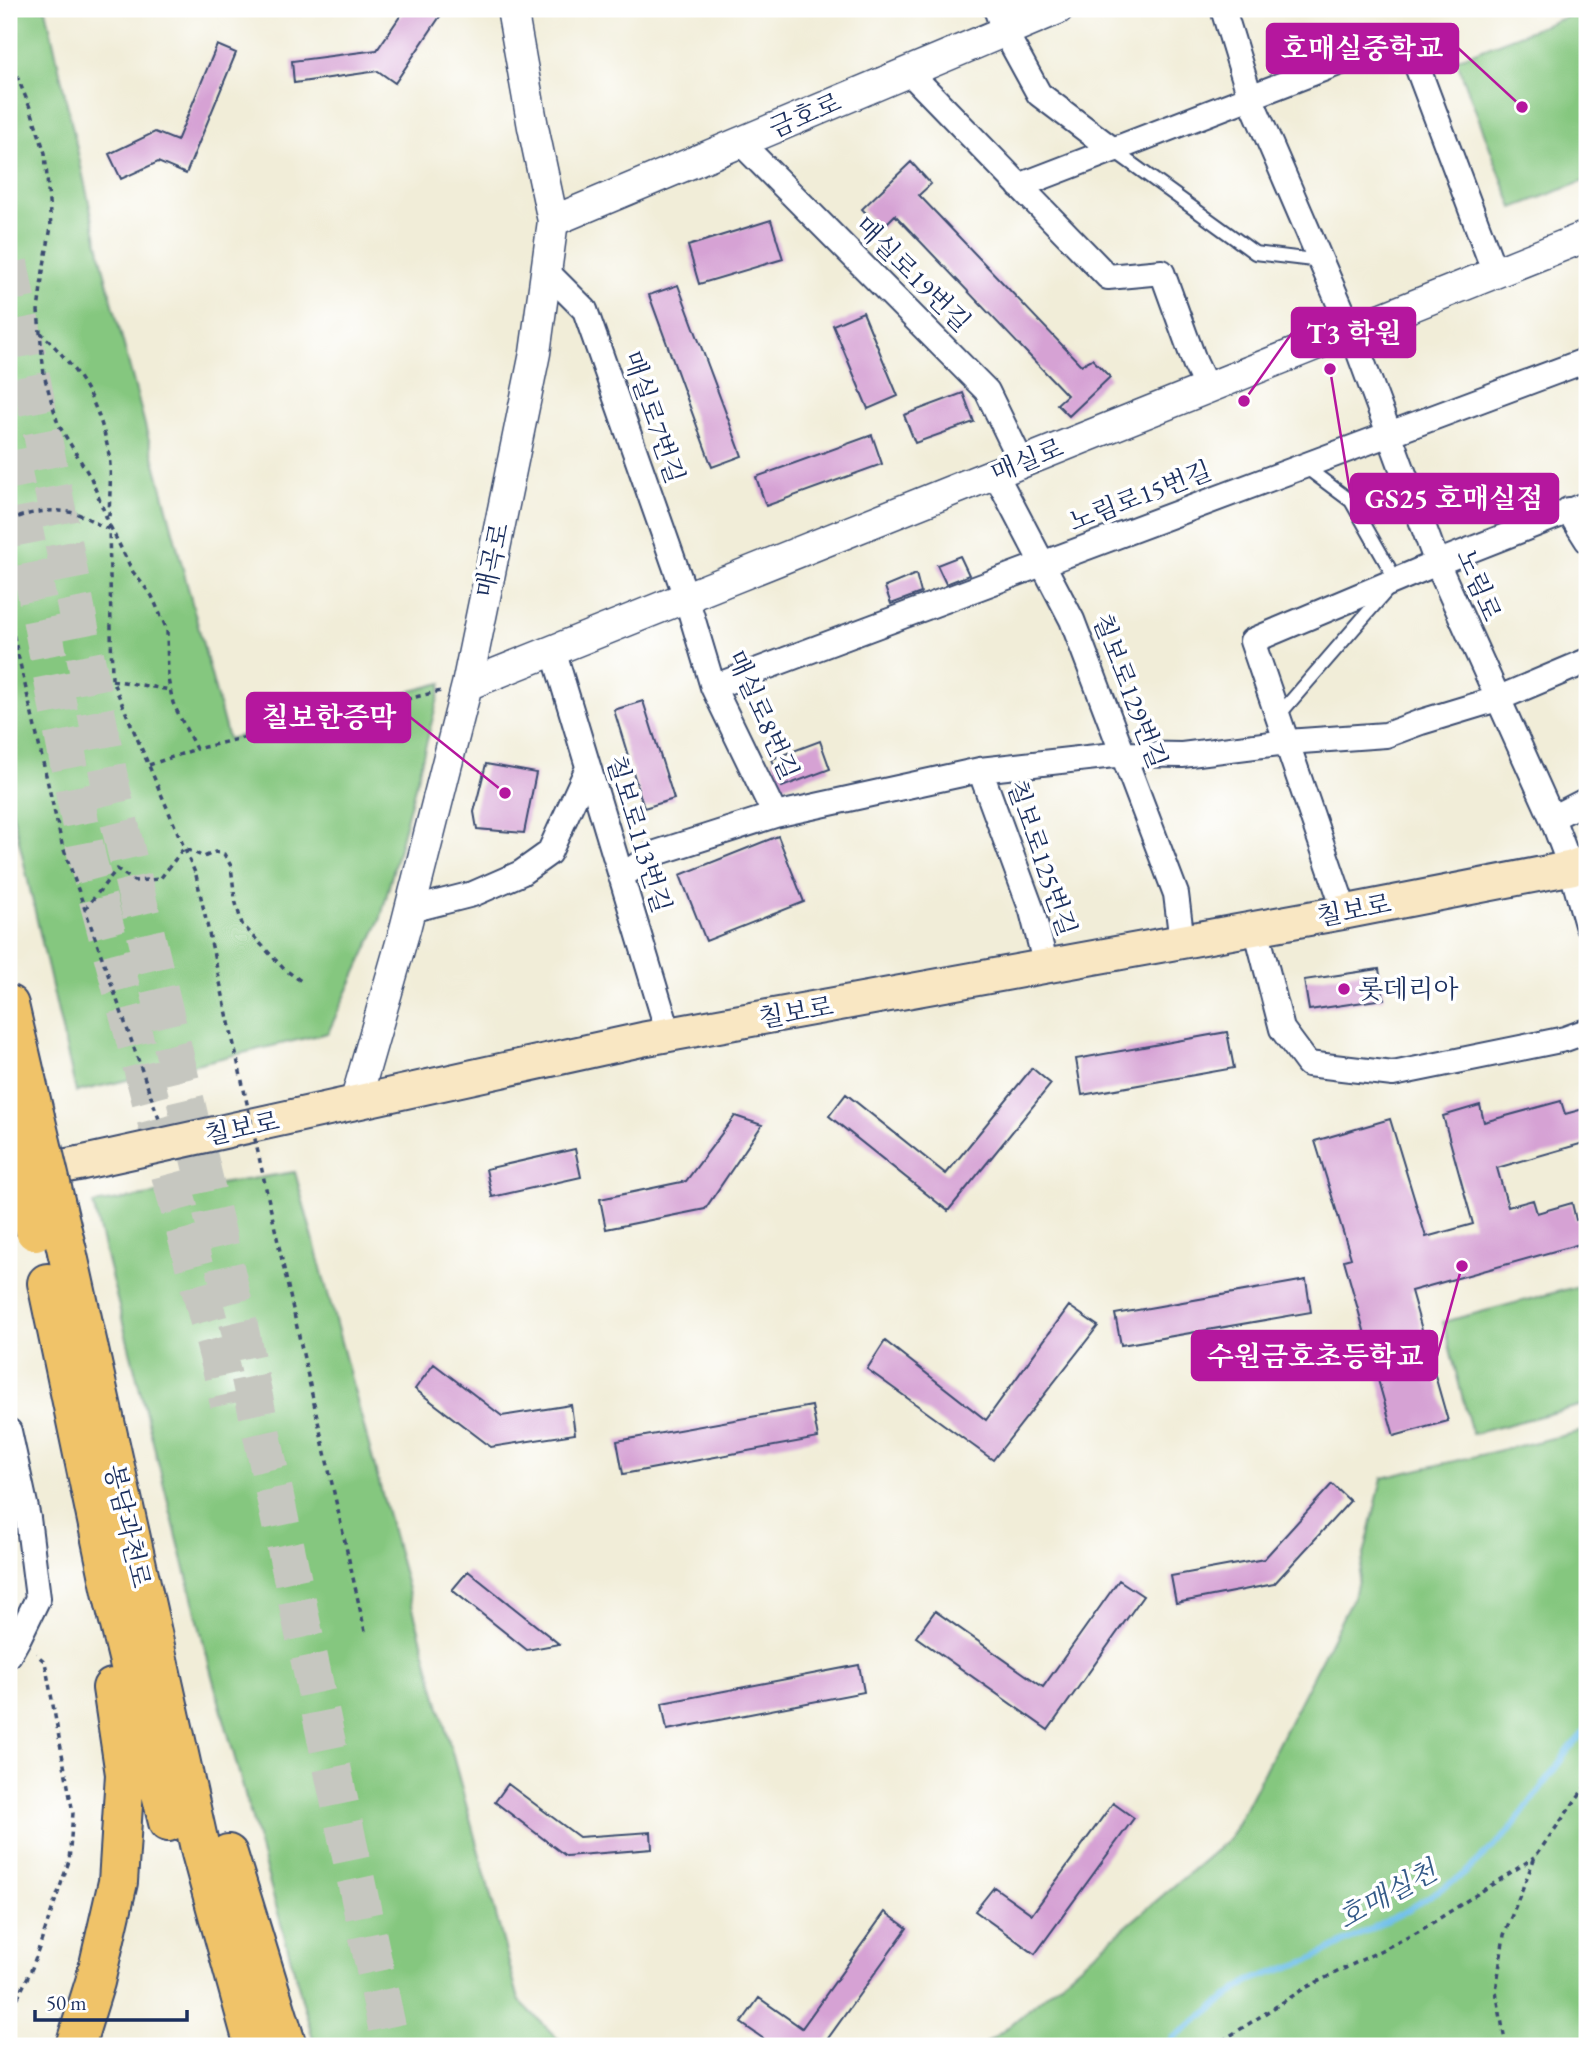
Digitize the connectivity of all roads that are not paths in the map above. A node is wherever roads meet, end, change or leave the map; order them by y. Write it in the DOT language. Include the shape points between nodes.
graph roads {
  1 [pos="512,9"];
  2 [pos="1058,9"];
  3 [pos="1223,9"];
  4 [pos="1000,20"];
  5 [pos="908,71"];
  6 [pos="1250,97"];
  7 [pos="740,142"];
  8 [pos="1113,150"];
  9 [pos="1019,186"];
  10 [pos="553,222"];
  11 [pos="1587,236"];
  12 [pos="1321,261"];
  13 [pos="545,270"];
  14 [pos="1495,273"];
  15 [pos="1351,331"];
  16 [pos="1587,360"];
  17 [pos="1207,388"];
  18 [pos="1389,434"];
  19 [pos="1303,466"];
  20 [pos="1008,468"];
  21 [pos="1578,507"];
  22 [pos="1587,540"];
  23 [pos="1437,563"];
  24 [pos="1042,564"];
  25 [pos="1396,580"];
  26 [pos="686,597"];
  27 [pos="553,650"];
  28 [pos="1587,661"];
  29 [pos="467,685"];
  30 [pos="713,687"];
  31 [pos="1497,699"];
  32 [pos="1278,716"];
  33 [pos="1287,742"];
  34 [pos="1123,754"];
  35 [pos="588,768"];
  36 [pos="980,770"];
  37 [pos="1587,800"];
  38 [pos="775,815"];
  39 [pos="1552,818"];
  40 [pos="1579,865"];
  41 [pos="621,877"];
  42 [pos="410,910"];
  43 [pos="1345,912"];
  44 [pos="1587,925"];
  45 [pos="1256,928"];
  46 [pos="1182,942"];
  47 [pos="1046,966"];
  48 [pos="9,1005"];
  49 [pos="1587,1031"];
  50 [pos="669,1035"];
  51 [pos="355,1103"];
  52 [pos="22,1120"];
  53 [pos="9,1177"];
  54 [pos="9,1431"];
  55 [pos="127,1590"];
  56 [pos="14,1647"];
  57 [pos="75,2046"];
  58 [pos="227,2046"];
  59 [pos="254,2046"];
  60 [pos="287,2046"];
  1 -- 10 [label="street, 매곡로"];
  2 -- 4 [label="street, 금호로"];
  3 -- 6 [label="street, 노림로"];
  4 -- 5 [label="street, 금호로"];
  4 -- 8 [label="street" via="1039,94"];
  5 -- 7 [label="street, 금호로"];
  5 -- 9 [label="street"];
  6 -- 8 [label="street"];
  6 -- 12 [label="street, 노림로"];
  6 -- 14 [label="street" via="1406,37"];
  7 -- 10 [label="street, 금호로"];
  7 -- 20 [label="street, 매실로19번길" via="988,391"];
  8 -- 9 [label="street"];
  8 -- 12 [label="lane" via="1255,253"];
  9 -- 17 [label="street" via="1108,277 1162,272"];
  10 -- 13 [label="street, 매곡로"];
  11 -- 14 [label="street, 매실로"];
  12 -- 15 [label="street, 노림로"];
  13 -- 26 [label="street, 매실로7번길" via="585,310"];
  13 -- 29 [label="street, 매곡로" via="535,353"];
  14 -- 15 [label="street, 매실로"];
  15 -- 17 [label="street, 매실로"];
  15 -- 18 [label="street, 노림로"];
  16 -- 18 [label="street, 노림로15번길"];
  17 -- 20 [label="street, 매실로"];
  18 -- 19 [label="street, 노림로15번길"];
  18 -- 23 [label="street, 노림로"];
  19 -- 24 [label="street, 노림로15번길"];
  19 -- 25 [label="lane" via="1351,501"];
  20 -- 24 [label="street, 칠보로129번길"];
  20 -- 26 [label="street, 매실로"];
  21 -- 22 [label="street"];
  21 -- 23 [label="street"];
  23 -- 25 [label="street"];
  23 -- 31 [label="street, 노림로"];
  24 -- 30 [label="street, 노림로15번길"];
  24 -- 34 [label="street, 칠보로129번길" via="1072,620"];
  25 -- 32 [label="lane"];
  25 -- 32 [label="street" via="1252,641"];
  26 -- 27 [label="street, 매실로"];
  26 -- 30 [label="street, 매실로8번길"];
  27 -- 29 [label="street, 매실로"];
  27 -- 35 [label="street, 칠보로113번길"];
  28 -- 31 [label="street"];
  29 -- 42 [label="street, 매곡로"];
  30 -- 38 [label="street, 매실로8번길"];
  31 -- 33 [label="street" via="1386,735"];
  31 -- 39 [label="street, 노림로"];
  32 -- 33 [label="street"];
  33 -- 34 [label="street" via="1182,755"];
  33 -- 43 [label="street"];
  34 -- 36 [label="street"];
  34 -- 46 [label="street, 칠보로129번길" via="1176,894"];
  35 -- 41 [label="street, 칠보로113번길"];
  35 -- 42 [label="street" via="549,853 521,873 473,894"];
  36 -- 38 [label="street"];
  36 -- 47 [label="street, 칠보로125번길" via="1032,911"];
  37 -- 39 [label="street"];
  38 -- 41 [label="street" via="653,854"];
  39 -- 40 [label="street, 노림로"];
  40 -- 43 [label="main road, 칠보로"];
  40 -- 44 [label="street, 노림로"];
  41 -- 50 [label="street, 칠보로113번길"];
  42 -- 51 [label="street, 매곡로"];
  43 -- 45 [label="main road, 칠보로"];
  45 -- 46 [label="main road, 칠보로"];
  45 -- 49 [label="street" via="1282,1029 1308,1064 1393,1074 1565,1040"];
  46 -- 47 [label="main road, 칠보로"];
  47 -- 50 [label="main road, 칠보로"];
  48 -- 52 [label="highway, 봉담과천로"];
  50 -- 51 [label="main road, 칠보로"];
  51 -- 53 [label="main road, 칠보로"];
  52 -- 55 [label="highway, 봉담과천로, bridge"];
  54 -- 56 [label="street" via="28,1518 38,1598"];
  55 -- 57 [label="highway" via="108,1664 125,1774 118,1882"];
  55 -- 58 [label="highway, 봉담과천로" via="173,1846"];
  55 -- 59 [label="highway, 봉담과천로"];
  55 -- 60 [label="highway" via="180,1675 232,1868"];
}
